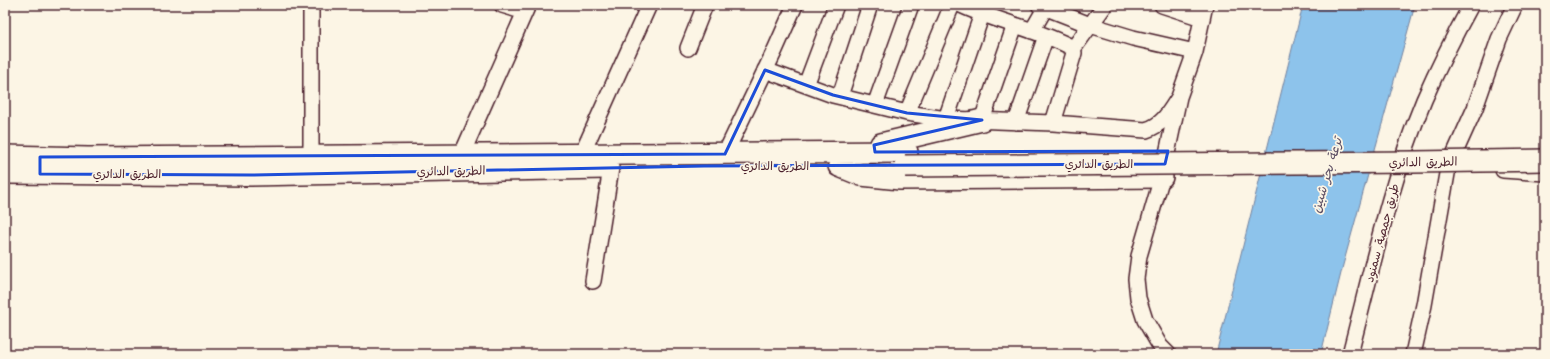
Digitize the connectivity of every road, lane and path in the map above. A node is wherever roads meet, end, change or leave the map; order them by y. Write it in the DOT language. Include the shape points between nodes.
graph roads {
  1 [pos="311,5"];
  2 [pos="502,5"];
  3 [pos="649,5"];
  4 [pos="705,5"];
  5 [pos="795,5"];
  6 [pos="836,5"];
  7 [pos="870,5"];
  8 [pos="911,5"];
  9 [pos="952,5"];
  10 [pos="961,5"];
  11 [pos="1105,5"];
  12 [pos="1162,5"];
  13 [pos="1471,5"];
  14 [pos="1515,5"];
  15 [pos="1044,6"];
  16 [pos="527,8"];
  17 [pos="1203,11"];
  18 [pos="982,14"];
  19 [pos="1015,25"];
  20 [pos="1090,25"];
  21 [pos="1032,31"];
  22 [pos="1046,36"];
  23 [pos="688,48"];
  24 [pos="1074,49"];
  25 [pos="1195,52"];
  26 [pos="765,70"];
  27 [pos="806,85"];
  28 [pos="840,96"];
  29 [pos="1179,97"];
  30 [pos="875,105"];
  31 [pos="907,113"];
  32 [pos="946,119"];
  33 [pos="982,120"];
  34 [pos="1016,122"];
  35 [pos="1053,123"];
  36 [pos="1545,146"];
  37 [pos="462,154"];
  38 [pos="582,154"];
  39 [pos="725,154"];
  40 [pos="5,156"];
  41 [pos="841,159"];
  42 [pos="906,159"];
  43 [pos="1545,160"];
  44 [pos="40,165"];
  45 [pos="311,165"];
  46 [pos="1400,167"];
  47 [pos="611,168"];
  48 [pos="1448,168"];
  49 [pos="5,173"];
  50 [pos="1545,173"];
  51 [pos="1162,177"];
  52 [pos="593,281"];
  53 [pos="1168,354"];
  54 [pos="1350,354"];
  55 [pos="1413,354"];
  1 -- 45 [label="street"];
  2 -- 16 [label="street"];
  3 -- 38 [label="street"];
  4 -- 23 [label="street"];
  5 -- 26 [label="street"];
  6 -- 27 [label="street"];
  7 -- 28 [label="street"];
  8 -- 30 [label="street"];
  9 -- 31 [label="street"];
  10 -- 18 [label="street"];
  11 -- 20 [label="street"];
  12 -- 17 [label="street"];
  13 -- 46 [label="street, طريق جمصة, سمنود" via="1424,101"];
  14 -- 48 [label="street" via="1499,39 1475,108"];
  15 -- 20 [label="street"];
  15 -- 21 [label="street"];
  16 -- 37 [label="street"];
  17 -- 25 [label="street"];
  18 -- 19 [label="street"];
  18 -- 32 [label="street"];
  19 -- 21 [label="street"];
  19 -- 33 [label="street"];
  20 -- 24 [label="street"];
  20 -- 25 [label="street"];
  21 -- 22 [label="street"];
  22 -- 24 [label="street"];
  22 -- 34 [label="street"];
  24 -- 35 [label="street"];
  25 -- 29 [label="street"];
  26 -- 27 [label="street"];
  26 -- 39 [label="street"];
  27 -- 28 [label="street"];
  28 -- 30 [label="street"];
  29 -- 35 [label="street" via="1162,121 1146,130"];
  29 -- 51 [label="street"];
  30 -- 31 [label="street"];
  31 -- 32 [label="street"];
  32 -- 33 [label="street"];
  33 -- 34 [label="street"];
  33 -- 41 [label="highway"];
  34 -- 35 [label="street"];
  36 -- 42 [label="highway, الطريق الدائري"];
  37 -- 38 [label="highway, الطريق الدائري"];
  37 -- 45 [label="highway, الطريق الدائري"];
  38 -- 39 [label="highway, الطريق الدائري"];
  39 -- 41 [label="highway, الطريق الدائري"];
  40 -- 44 [label="highway, الطريق الدائري"];
  41 -- 42 [label="highway, الطريق الدائري"];
  41 -- 47 [label="highway, الطريق الدائري"];
  41 -- 51 [label="highway" via="862,176 900,179"];
  42 -- 43 [label="highway, الطريق الدائري, bridge" via="1414,162"];
  44 -- 45 [label="highway, الطريق الدائري" via="88,158"];
  44 -- 49 [label="highway, الطريق الدائري"];
  45 -- 47 [label="highway, الطريق الدائري"];
  46 -- 48 [label="street"];
  46 -- 54 [label="street, طريق جمصة, سمنود"];
  47 -- 52 [label="street"];
  48 -- 50 [label="street"];
  48 -- 55 [label="street"];
  51 -- 53 [label="street" via="1139,256 1136,279 1138,298 1146,320 1160,346"];
}
